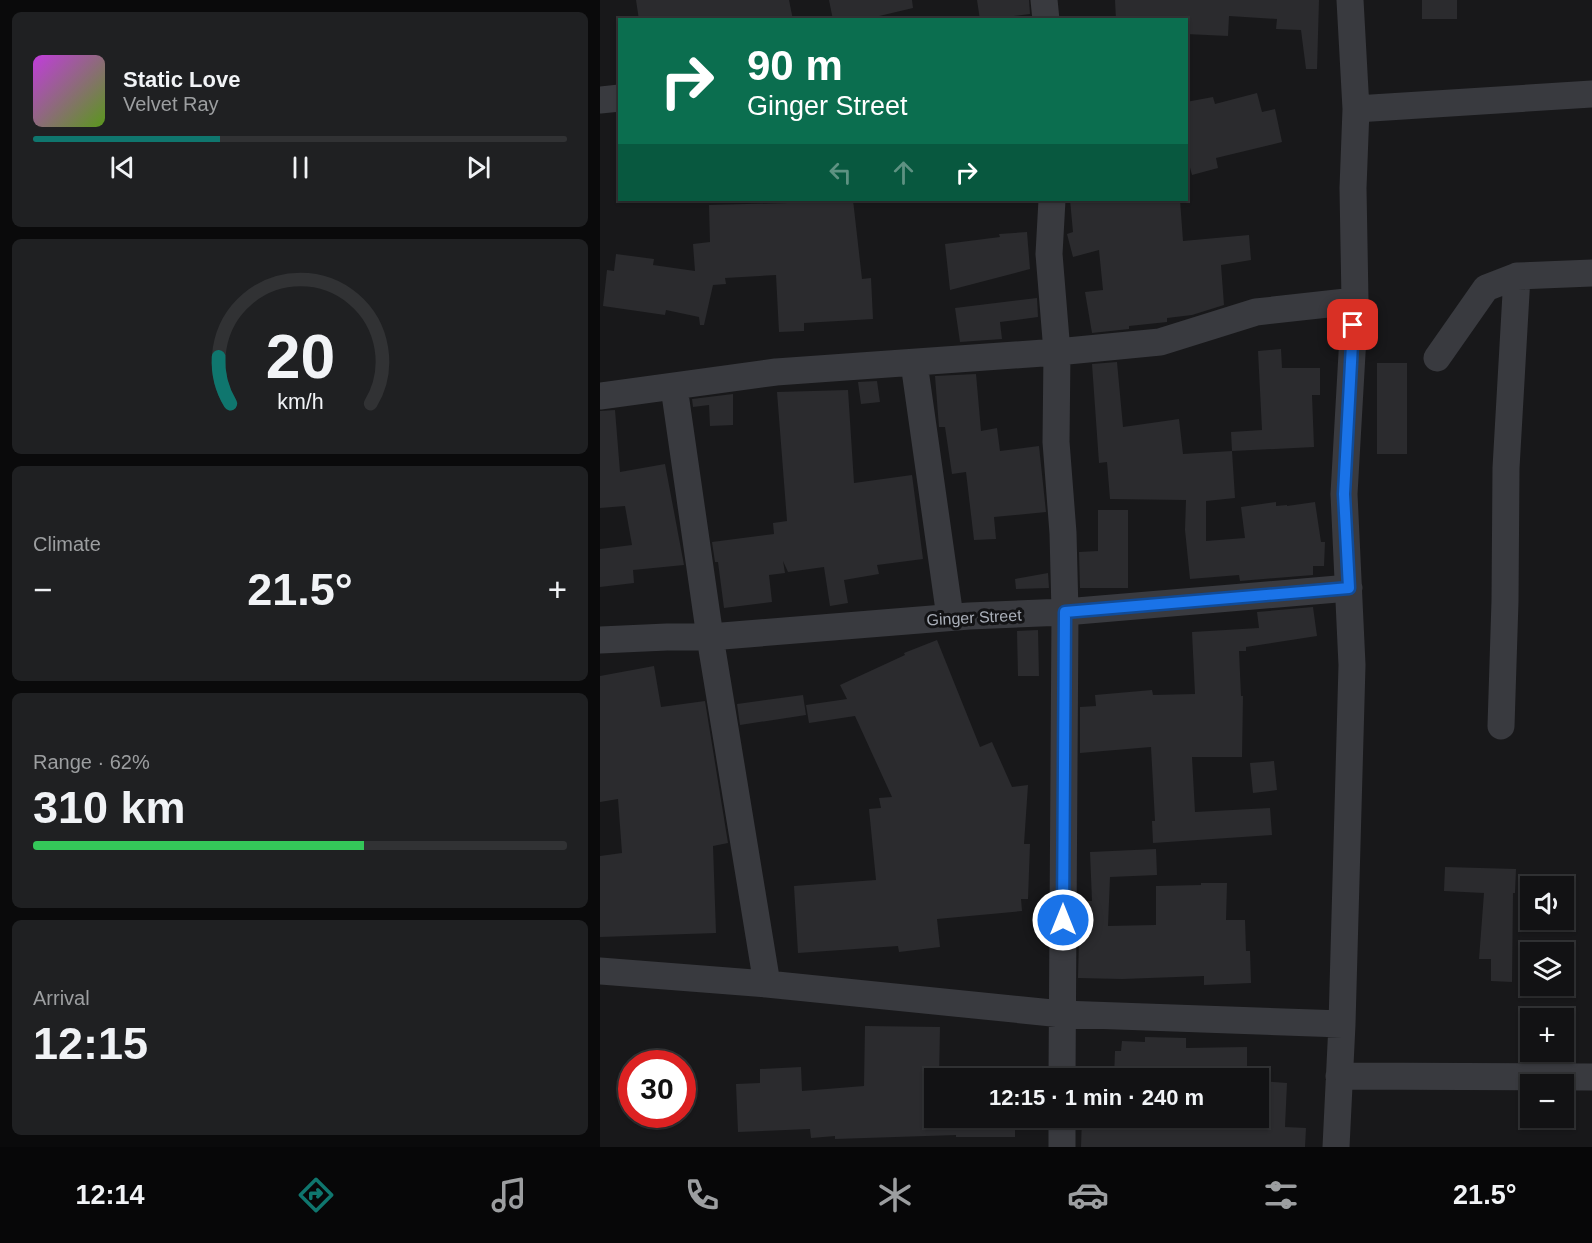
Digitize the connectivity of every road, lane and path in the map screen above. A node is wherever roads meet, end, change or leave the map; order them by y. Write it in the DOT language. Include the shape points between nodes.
graph roads {
  1 [pos="1044,0"];
  2 [pos="1350,0"];
  3 [pos="1046,18"];
  4 [pos="1592,94"];
  5 [pos="618,98"];
  6 [pos="600,100"];
  7 [pos="1356,108"];
  8 [pos="1052,201"];
  9 [pos="1592,273"];
  10 [pos="1517,276"];
  11 [pos="1355,301"];
  12 [pos="1057,352"];
  13 [pos="1437,358"];
  14 [pos="914,363"];
  15 [pos="674,387"];
  16 [pos="600,396"];
  17 [pos="1349,588"];
  18 [pos="1065,612"];
  19 [pos="950,617"];
  20 [pos="710,638"];
  21 [pos="600,640"];
  22 [pos="1502,726"];
  23 [pos="600,971"];
  24 [pos="767,984"];
  25 [pos="1062,1014"];
  26 [pos="1342,1024"];
  27 [pos="1062,1068"];
  28 [pos="1339,1076"];
  29 [pos="1592,1077"];
  30 [pos="1062,1128"];
  31 [pos="1062,1147"];
  32 [pos="1336,1147"];
  1 -- 3 [label="street"];
  2 -- 7 [label="street"];
  4 -- 7 [label="street"];
  5 -- 6 [label="street"];
  7 -- 11 [label="street"];
  8 -- 12 [label="street" via="1049,254"];
  9 -- 10 [label="street"];
  10 -- 13 [label="street" via="1486,288"];
  10 -- 22 [label="street" via="1506,468"];
  11 -- 12 [label="street" via="1256,312 1160,342"];
  11 -- 17 [label="street" via="1344,494"];
  12 -- 14 [label="street"];
  12 -- 18 [label="street" via="1056,442"];
  14 -- 15 [label="street" via="776,372"];
  14 -- 19 [label="street"];
  15 -- 16 [label="street"];
  15 -- 20 [label="street"];
  17 -- 18 [label="street, Ginger Street"];
  17 -- 26 [label="street" via="1352,665"];
  18 -- 19 [label="street, Ginger Street"];
  18 -- 25 [label="street"];
  19 -- 20 [label="street, Ginger Street"];
  20 -- 21 [label="street, Ginger Street"];
  20 -- 24 [label="street"];
  23 -- 24 [label="street"];
  24 -- 25 [label="street"];
  25 -- 26 [label="street"];
  25 -- 27 [label="street"];
  26 -- 28 [label="street"];
  28 -- 29 [label="street"];
  28 -- 32 [label="street"];
  30 -- 31 [label="street"];
}
